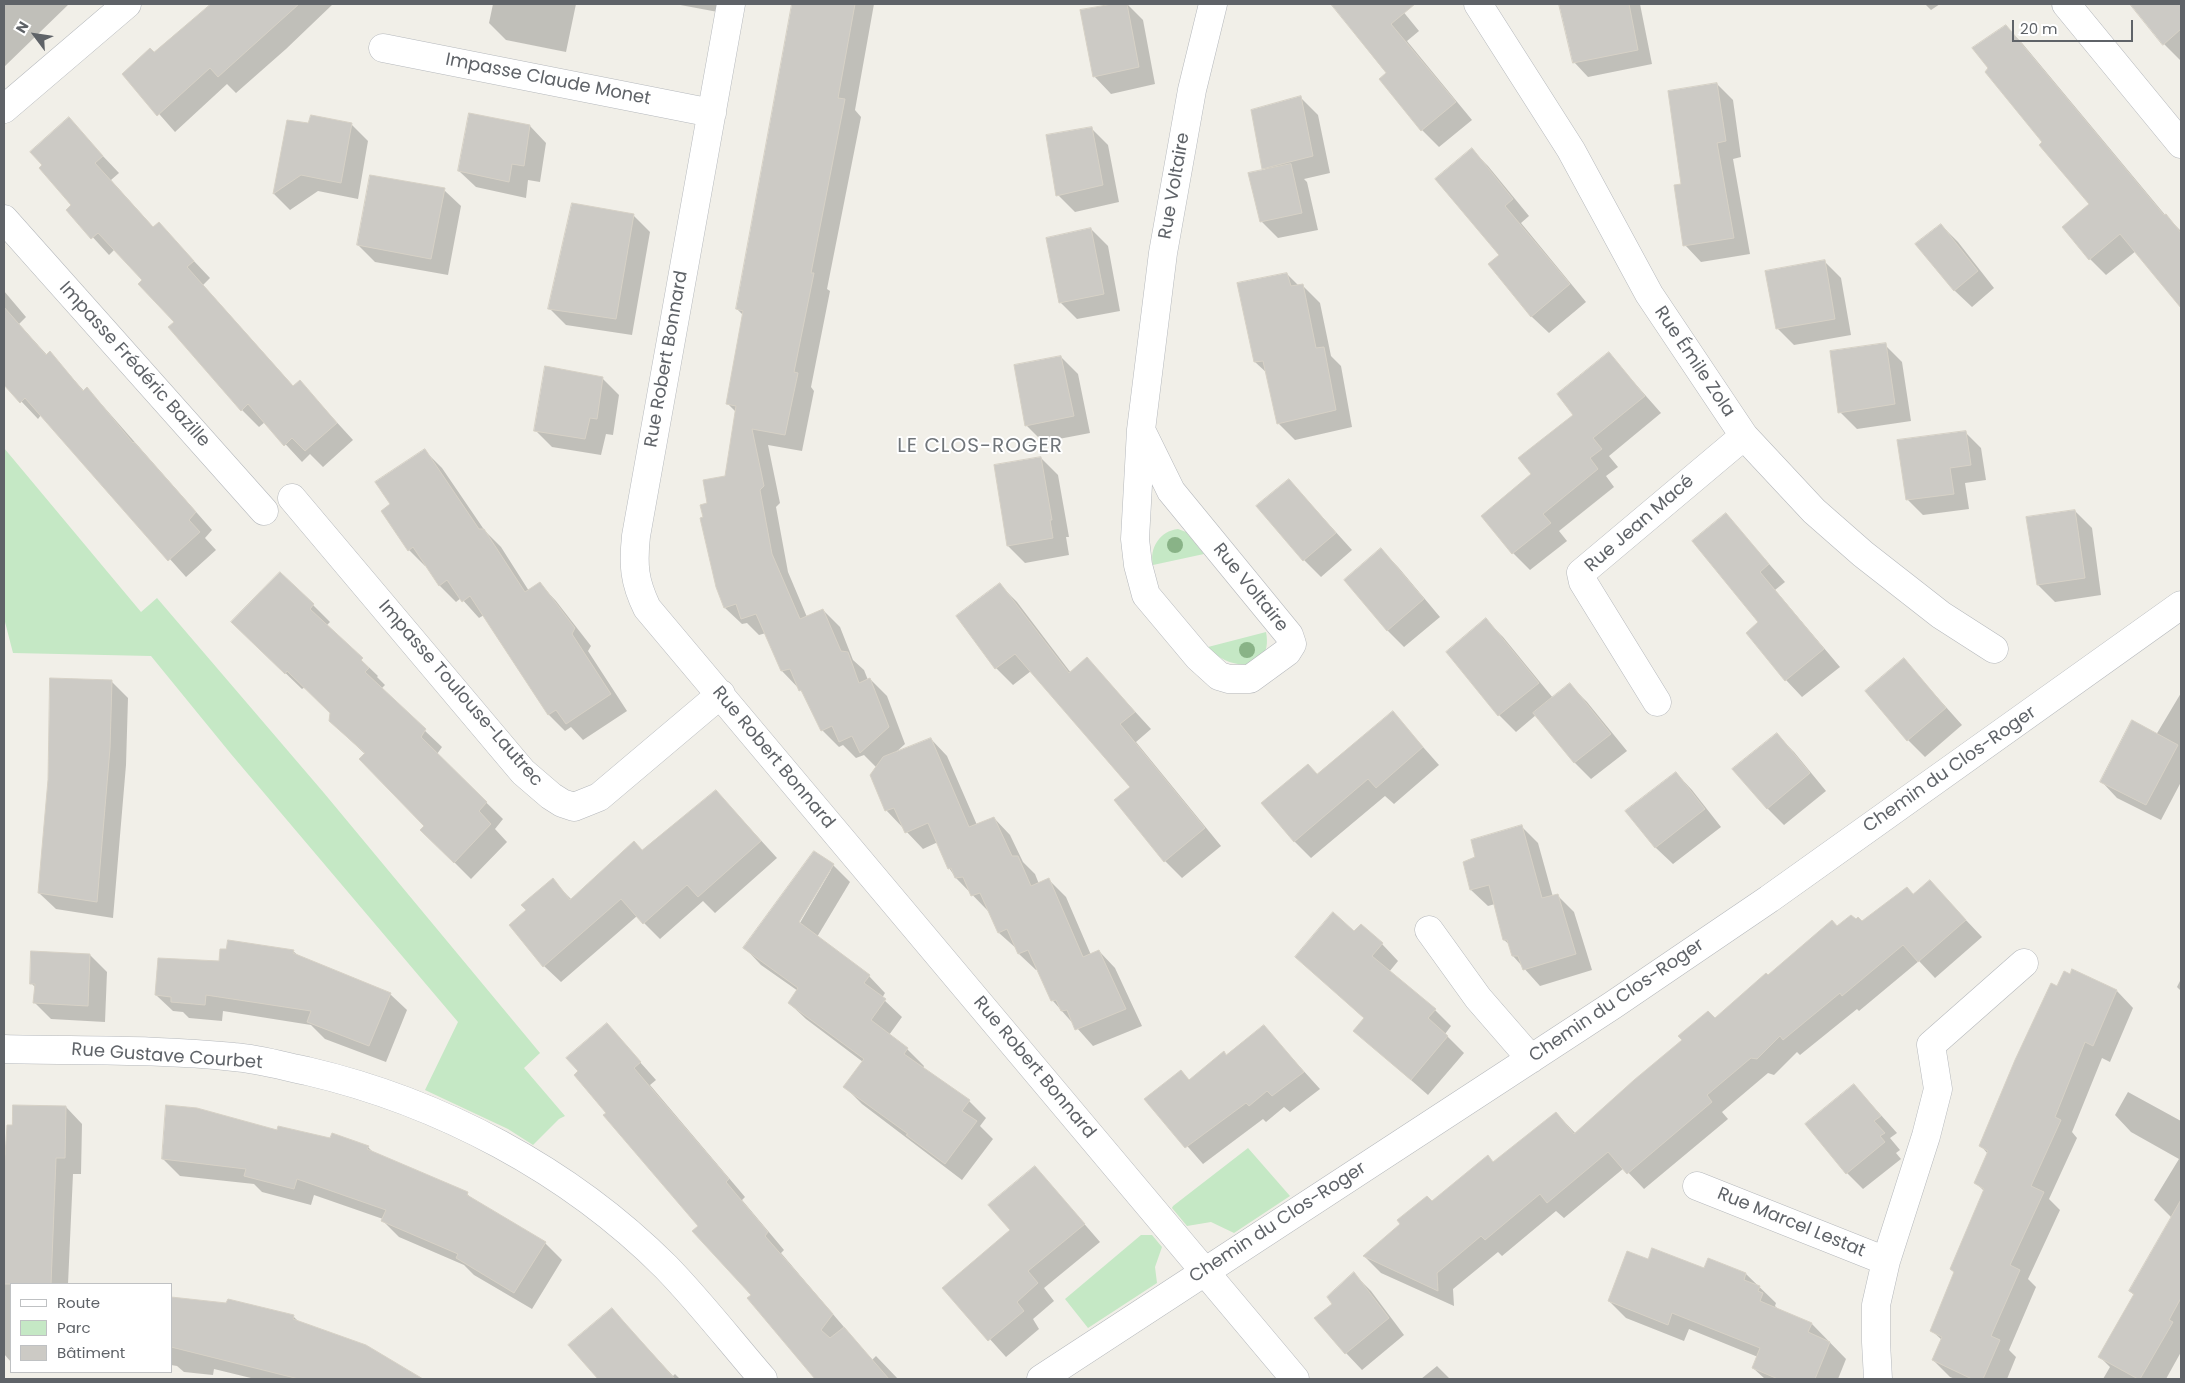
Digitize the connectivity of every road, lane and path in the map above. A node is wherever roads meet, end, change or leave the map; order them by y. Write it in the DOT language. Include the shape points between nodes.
graph roads {
  1 [pos="127,4"];
  2 [pos="732,4"];
  3 [pos="1213,4"];
  4 [pos="1478,4"];
  5 [pos="2066,4"];
  6 [pos="383,48"];
  7 [pos="4,109"];
  8 [pos="712,113"];
  9 [pos="2181,144"];
  10 [pos="4,220"];
  11 [pos="1141,430"];
  12 [pos="1744,436"];
  13 [pos="292,498"];
  14 [pos="264,511"];
  15 [pos="2181,604"];
  16 [pos="1994,649"];
  17 [pos="721,694"];
  18 [pos="1657,702"];
  19 [pos="1429,930"];
  20 [pos="2024,963"];
  21 [pos="4,1049"];
  22 [pos="1531,1059"];
  23 [pos="1697,1186"];
  24 [pos="1886,1261"];
  25 [pos="1204,1271"];
  26 [pos="763,1379"];
  27 [pos="1041,1379"];
  28 [pos="1295,1379"];
  29 [pos="1878,1379"];
  1 -- 7 [label="street"];
  2 -- 8 [label="street, Rue Robert Bonnard"];
  3 -- 11 [label="street, Rue Voltaire" via="1192,90 1163,253"];
  4 -- 12 [label="street, Rue Émile Zola" via="1571,150 1649,294"];
  5 -- 9 [label="street"];
  6 -- 8 [label="street, Impasse Claude Monet"];
  8 -- 17 [label="street, Rue Robert Bonnard" via="636,536 634,577 647,608"];
  10 -- 14 [label="street, Impasse Frédéric Bazille"];
  11 -- 11 [label="street, Rue Voltaire" via="1171,491 1289,635 1292,644 1286,652 1250,678 1219,676 1198,657 1146,595 1135,539"];
  12 -- 16 [label="street, Rue Émile Zola" via="1814,511 1863,554 1941,615"];
  12 -- 18 [label="street, Rue Jean Macé" via="1581,573 1582,582"];
  13 -- 17 [label="street, Impasse Toulouse-Lautrec" via="523,772 562,803 574,807 599,797"];
  15 -- 22 [label="street, Chemin du Clos-Roger" via="1769,899"];
  17 -- 25 [label="street, Rue Robert Bonnard"];
  19 -- 22 [label="street" via="1478,998"];
  20 -- 24 [label="street, Rue Marcel Lestat" via="1931,1045 1938,1089"];
  21 -- 26 [label="street, Rue Gustave Courbet" via="236,1057 336,1078 447,1118 488,1138 564,1184 631,1236 696,1300"];
  22 -- 25 [label="street, Chemin du Clos-Roger"];
  23 -- 24 [label="street, Rue Marcel Lestat"];
  24 -- 29 [label="street, Rue Marcel Lestat" via="1876,1305"];
  25 -- 27 [label="street, Chemin du Clos-Roger"];
  25 -- 28 [label="street, Rue Robert Bonnard"];
}
